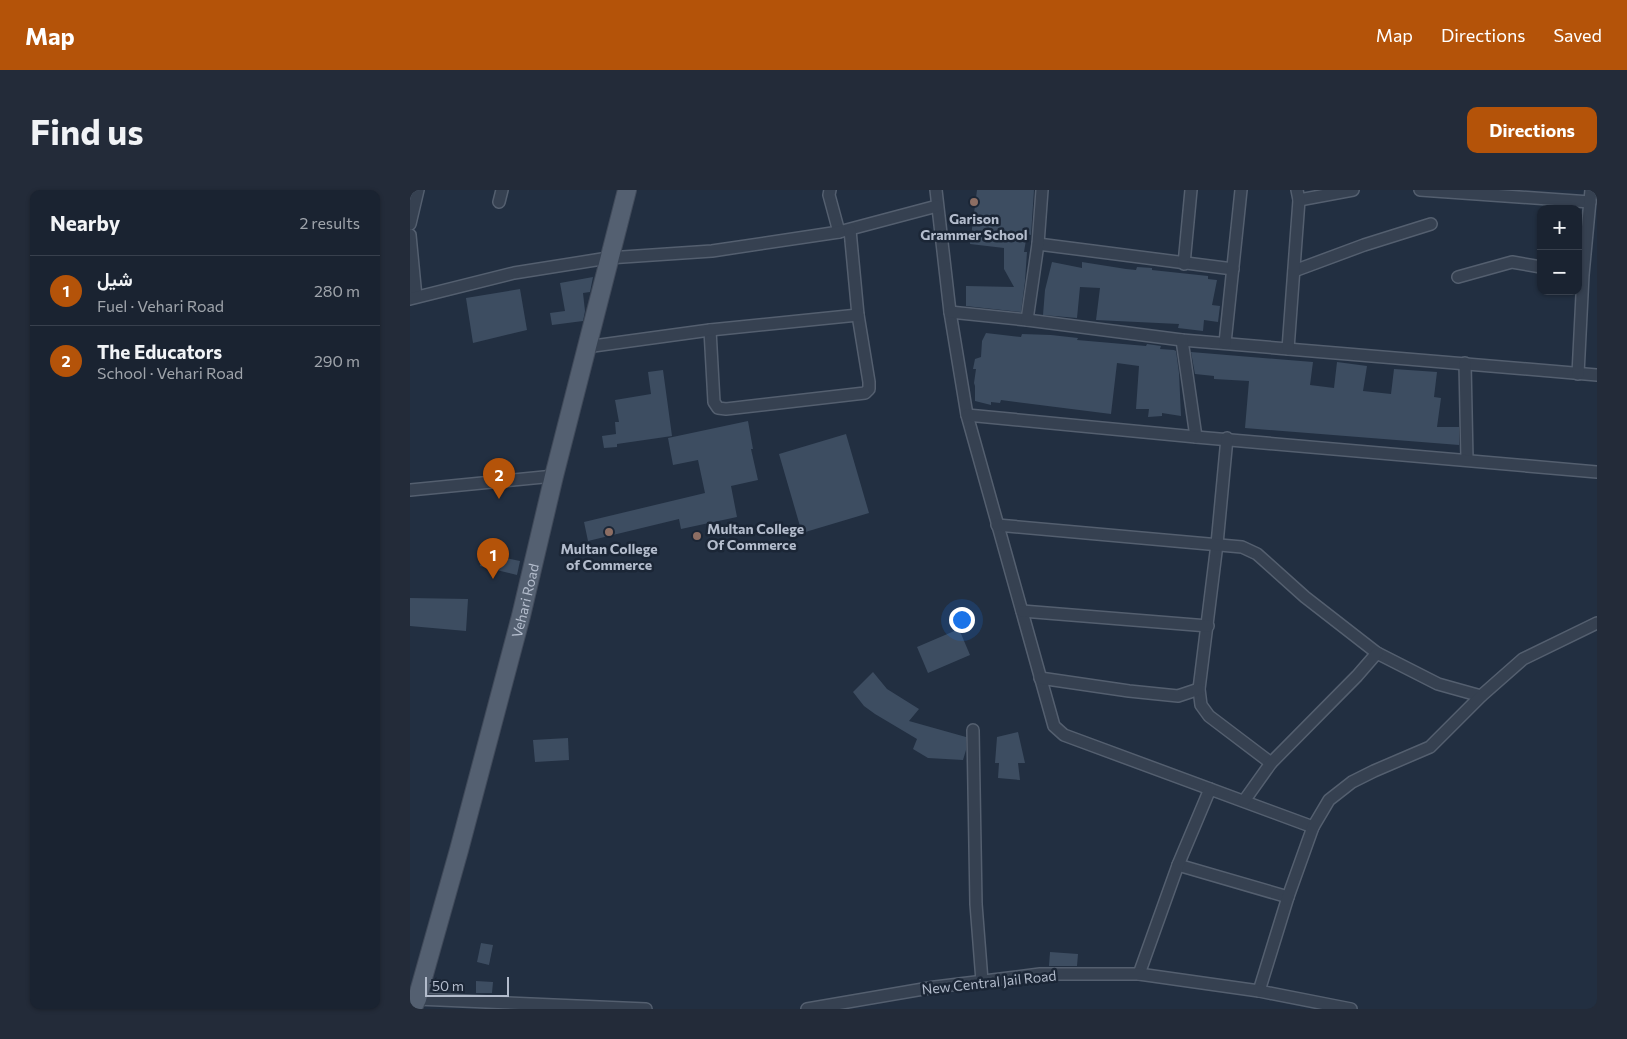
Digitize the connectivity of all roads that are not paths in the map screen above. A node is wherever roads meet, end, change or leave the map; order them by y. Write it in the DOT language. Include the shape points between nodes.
graph roads {
  1 [pos="418,190"];
  2 [pos="502,190"];
  3 [pos="627,190"];
  4 [pos="830,190"];
  5 [pos="936,190"];
  6 [pos="1042,190"];
  7 [pos="1191,190"];
  8 [pos="1241,190"];
  9 [pos="1353,190"];
  10 [pos="1420,190"];
  11 [pos="1591,190"];
  12 [pos="1456,191"];
  13 [pos="1503,193"];
  14 [pos="1298,195"];
  15 [pos="499,202"];
  16 [pos="1590,202"];
  17 [pos="937,206"];
  18 [pos="410,224"];
  19 [pos="1431,224"];
  20 [pos="844,231"];
  21 [pos="410,235"];
  22 [pos="1038,244"];
  23 [pos="608,258"];
  24 [pos="1184,264"];
  25 [pos="1537,266"];
  26 [pos="1582,266"];
  27 [pos="1233,270"];
  28 [pos="1294,271"];
  29 [pos="1458,277"];
  30 [pos="1580,295"];
  31 [pos="413,298"];
  32 [pos="950,312"];
  33 [pos="858,315"];
  34 [pos="1027,320"];
  35 [pos="710,330"];
  36 [pos="1182,340"];
  37 [pos="1225,342"];
  38 [pos="586,347"];
  39 [pos="1288,349"];
  40 [pos="1465,363"];
  41 [pos="1578,374"];
  42 [pos="1597,375"];
  43 [pos="967,415"];
  44 [pos="1196,437"];
  45 [pos="1227,438"];
  46 [pos="1467,460"];
  47 [pos="1597,472"];
  48 [pos="554,476"];
  49 [pos="410,490"];
  50 [pos="997,525"];
  51 [pos="1218,544"];
  52 [pos="1022,612"];
  53 [pos="1597,623"];
  54 [pos="1208,626"];
  55 [pos="1377,653"];
  56 [pos="1040,678"];
  57 [pos="1200,689"];
  58 [pos="1481,696"];
  59 [pos="973,730"];
  60 [pos="1271,763"];
  61 [pos="1210,789"];
  62 [pos="1244,801"];
  63 [pos="1312,827"];
  64 [pos="1178,865"];
  65 [pos="1288,897"];
  66 [pos="1139,974"];
  67 [pos="982,981"];
  68 [pos="1259,991"];
  69 [pos="415,1004"];
  70 [pos="639,1009"];
  71 [pos="646,1009"];
  72 [pos="807,1009"];
  73 [pos="1351,1009"];
  1 -- 18 [label="street"];
  2 -- 15 [label="street"];
  3 -- 23 [label="main road, Vehari Road"];
  4 -- 20 [label="street"];
  5 -- 17 [label="street"];
  6 -- 22 [label="street"];
  7 -- 24 [label="street"];
  8 -- 27 [label="street"];
  9 -- 14 [label="street"];
  10 -- 12 [label="street"];
  11 -- 16 [label="street"];
  12 -- 13 [label="street"];
  13 -- 16 [label="street"];
  14 -- 28 [label="street"];
  16 -- 26 [label="street"];
  17 -- 20 [label="street"];
  17 -- 32 [label="street"];
  19 -- 28 [label="street"];
  20 -- 23 [label="street" via="712,251"];
  20 -- 33 [label="street"];
  21 -- 31 [label="street"];
  22 -- 24 [label="street"];
  22 -- 34 [label="street"];
  23 -- 31 [label="street" via="514,273"];
  23 -- 38 [label="main road, Vehari Road"];
  24 -- 27 [label="street"];
  25 -- 29 [label="street" via="1512,262"];
  27 -- 37 [label="street"];
  28 -- 39 [label="street"];
  30 -- 41 [label="street"];
  32 -- 34 [label="street"];
  32 -- 43 [label="street"];
  33 -- 35 [label="street"];
  33 -- 35 [label="street" via="869,382 865,393 726,409 718,408 714,402"];
  34 -- 36 [label="street"];
  35 -- 38 [label="street"];
  36 -- 37 [label="street"];
  36 -- 44 [label="street"];
  37 -- 39 [label="street"];
  38 -- 48 [label="main road, Vehari Road"];
  39 -- 40 [label="street"];
  40 -- 41 [label="street"];
  40 -- 46 [label="street"];
  41 -- 42 [label="street"];
  43 -- 44 [label="street"];
  43 -- 50 [label="street"];
  44 -- 45 [label="street"];
  45 -- 46 [label="street"];
  45 -- 51 [label="street"];
  46 -- 47 [label="street"];
  48 -- 49 [label="street"];
  48 -- 69 [label="main road, Vehari Road" via="521,616"];
  50 -- 51 [label="street"];
  50 -- 52 [label="street"];
  51 -- 54 [label="street"];
  51 -- 55 [label="street" via="1242,547 1257,554 1305,597"];
  52 -- 54 [label="street"];
  52 -- 56 [label="street"];
  53 -- 58 [label="street" via="1523,660"];
  54 -- 57 [label="street"];
  55 -- 58 [label="street" via="1438,684"];
  55 -- 60 [label="street"];
  56 -- 57 [label="street" via="1178,696"];
  56 -- 61 [label="street" via="1054,726 1064,735"];
  57 -- 60 [label="street" via="1201,705 1209,716"];
  58 -- 63 [label="street" via="1430,747 1352,782 1329,800"];
  59 -- 67 [label="street" via="976,904"];
  60 -- 62 [label="street"];
  61 -- 62 [label="street"];
  61 -- 64 [label="street"];
  62 -- 63 [label="street"];
  63 -- 65 [label="street"];
  64 -- 65 [label="street"];
  64 -- 66 [label="street"];
  65 -- 68 [label="street"];
  66 -- 67 [label="street, New Central Jail Road" via="1040,974"];
  66 -- 68 [label="street, New Central Jail Road"];
  67 -- 72 [label="street, New Central Jail Road"];
  68 -- 73 [label="street, New Central Jail Road"];
  69 -- 70 [label="street"];
  70 -- 71 [label="street"];
}
